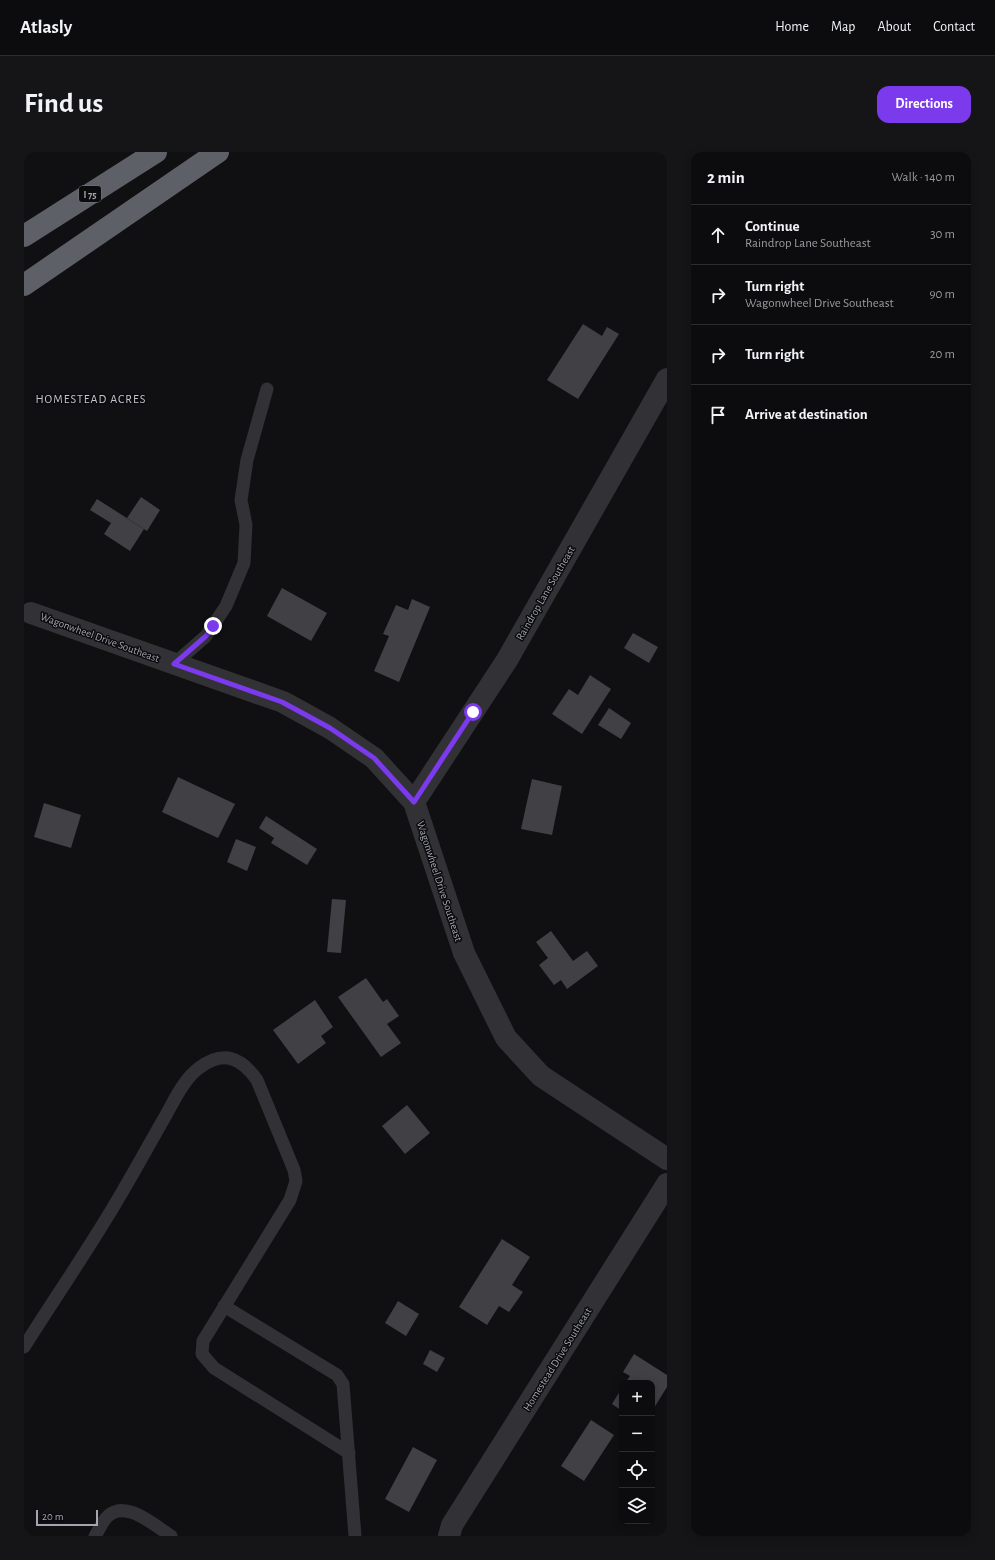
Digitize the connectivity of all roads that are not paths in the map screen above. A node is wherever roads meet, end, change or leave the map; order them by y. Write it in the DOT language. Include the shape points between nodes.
graph roads {
  1 [pos="156,152"];
  2 [pos="218,152"];
  3 [pos="24,236"];
  4 [pos="24,285"];
  5 [pos="667,379"];
  6 [pos="267,389"];
  7 [pos="31,613"];
  8 [pos="174,664"];
  9 [pos="414,802"];
  10 [pos="667,1159"];
  11 [pos="667,1184"];
  12 [pos="224,1306"];
  13 [pos="24,1347"];
  14 [pos="350,1453"];
  15 [pos="95,1536"];
  16 [pos="171,1536"];
  17 [pos="355,1536"];
  18 [pos="449,1536"];
  1 -- 3 [label="highway, I 75"];
  2 -- 4 [label="highway"];
  5 -- 9 [label="street, Raindrop Lane Southeast" via="507,660"];
  6 -- 8 [label="lane" via="247,460 241,500 246,525 244,563 226,606 206,636"];
  7 -- 8 [label="street, Wagonwheel Drive Southeast"];
  8 -- 9 [label="street, Wagonwheel Drive Southeast" via="282,702 330,728 374,758"];
  9 -- 10 [label="street, Wagonwheel Drive Southeast" via="464,953 506,1038 541,1076"];
  11 -- 18 [label="street, Homestead Drive Southeast" via="452,1525"];
  12 -- 13 [label="lane" via="290,1200 296,1181 294,1170 257,1080 250,1069 237,1060 224,1056 198,1068 183,1086 121,1195"];
  12 -- 14 [label="lane" via="337,1375 343,1384"];
  12 -- 14 [label="lane" via="203,1341 202,1354 208,1363"];
  14 -- 17 [label="lane"];
  15 -- 16 [label="lane" via="107,1517 114,1512 126,1510"];
}
